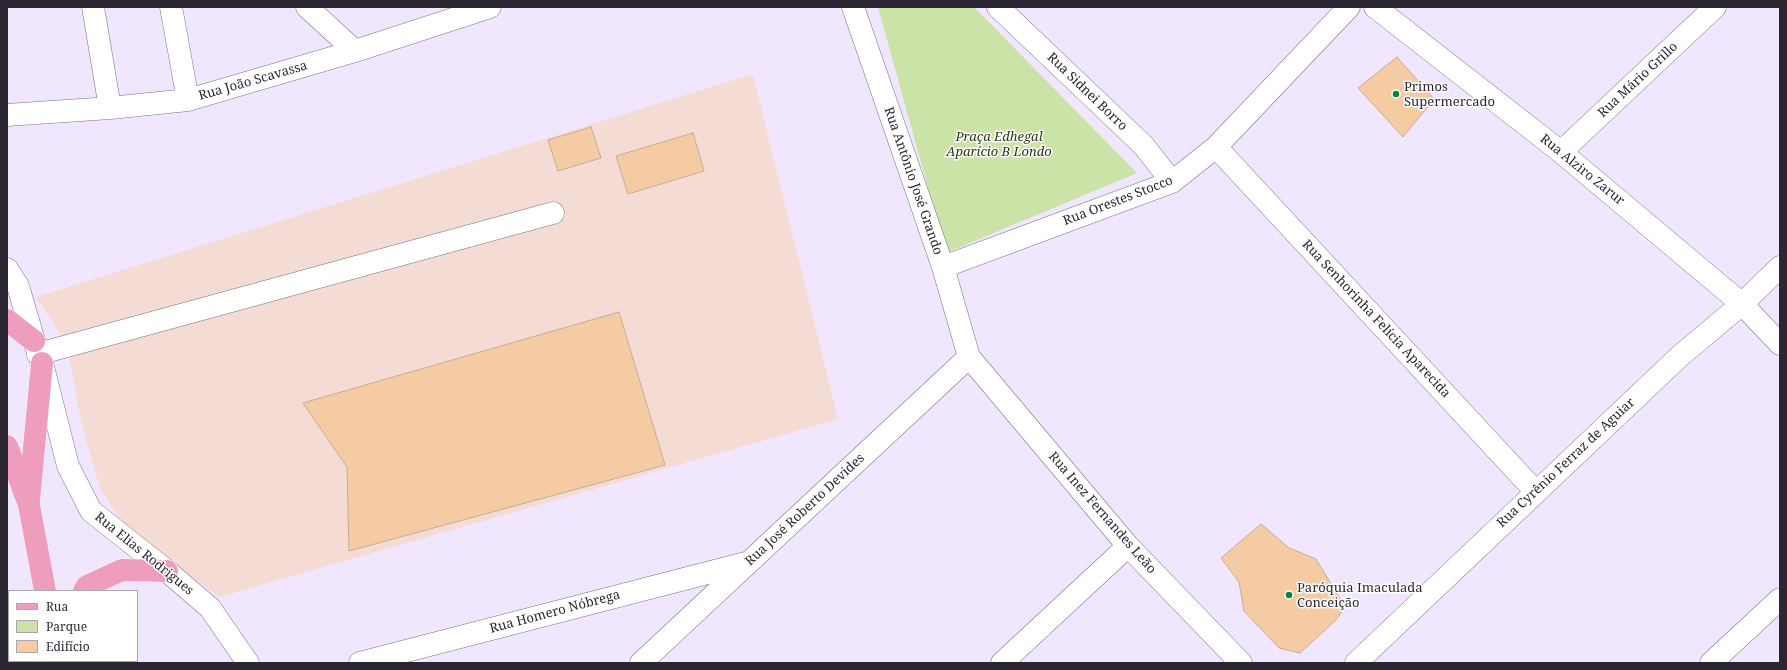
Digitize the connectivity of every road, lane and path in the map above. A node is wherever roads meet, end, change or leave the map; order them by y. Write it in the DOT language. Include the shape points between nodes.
graph roads {
  1 [pos="93,7"];
  2 [pos="171,7"];
  3 [pos="307,7"];
  4 [pos="490,7"];
  5 [pos="853,7"];
  6 [pos="998,7"];
  7 [pos="1349,7"];
  8 [pos="1375,7"];
  9 [pos="1715,7"];
  10 [pos="355,51"];
  11 [pos="188,100"];
  12 [pos="110,108"];
  13 [pos="7,115"];
  14 [pos="1216,147"];
  15 [pos="1561,152"];
  16 [pos="1172,182"];
  17 [pos="553,213"];
  18 [pos="943,267"];
  19 [pos="1780,267"];
  20 [pos="7,269"];
  21 [pos="1742,304"];
  22 [pos="7,320"];
  23 [pos="1780,344"];
  24 [pos="38,353"];
  25 [pos="969,357"];
  26 [pos="7,446"];
  27 [pos="1536,492"];
  28 [pos="28,505"];
  29 [pos="1128,546"];
  30 [pos="750,562"];
  31 [pos="167,571"];
  32 [pos="45,590"];
  33 [pos="85,590"];
  34 [pos="1780,600"];
  35 [pos="248,663"];
  36 [pos="360,663"];
  37 [pos="641,663"];
  38 [pos="1002,663"];
  39 [pos="1242,663"];
  40 [pos="1356,663"];
  41 [pos="1711,663"];
  1 -- 12 [label="street"];
  2 -- 11 [label="street"];
  3 -- 10 [label="street"];
  4 -- 10 [label="street, Rua João Scavassa"];
  5 -- 18 [label="street, Rua Antônio José Grando"];
  6 -- 16 [label="street, Rua Sidnei Borro" via="1144,146"];
  7 -- 14 [label="street, Rua Orestes Stocco"];
  8 -- 15 [label="street, Rua Alziro Zarur"];
  9 -- 15 [label="street, Rua Mário Grillo"];
  10 -- 11 [label="street, Rua João Scavassa"];
  11 -- 12 [label="street, Rua João Scavassa"];
  12 -- 13 [label="street, Rua João Scavassa"];
  14 -- 16 [label="street, Rua Orestes Stocco"];
  14 -- 27 [label="street, Rua Senhorinha Felícia Aparecida"];
  15 -- 21 [label="street, Rua Alziro Zarur"];
  16 -- 18 [label="street, Rua Orestes Stocco"];
  17 -- 24 [label="street"];
  18 -- 25 [label="street, Rua Antônio José Grando"];
  19 -- 21 [label="street, Rua Cyrênio Ferraz de Aguiar"];
  20 -- 24 [label="street, Rua Elias Rodrigues" via="18,286"];
  21 -- 23 [label="street, Rua Alziro Zarur"];
  21 -- 27 [label="street, Rua Cyrênio Ferraz de Aguiar" via="1680,356"];
  22 -- 24 [label="main road"];
  24 -- 28 [label="main road"];
  24 -- 31 [label="street, Rua Elias Rodrigues" via="68,466 91,511"];
  25 -- 29 [label="street, Rua Inez Fernandes Leão"];
  25 -- 30 [label="street, Rua José Roberto Devides"];
  26 -- 28 [label="main road"];
  27 -- 40 [label="street, Rua Cyrênio Ferraz de Aguiar"];
  28 -- 32 [label="main road"];
  29 -- 38 [label="street"];
  29 -- 39 [label="street, Rua Inez Fernandes Leão"];
  30 -- 36 [label="street, Rua Homero Nóbrega"];
  30 -- 37 [label="street, Rua José Roberto Devides"];
  31 -- 33 [label="main road" via="122,570 87,586"];
  31 -- 35 [label="street, Rua Elias Rodrigues" via="210,608"];
  34 -- 41 [label="street"];
}
